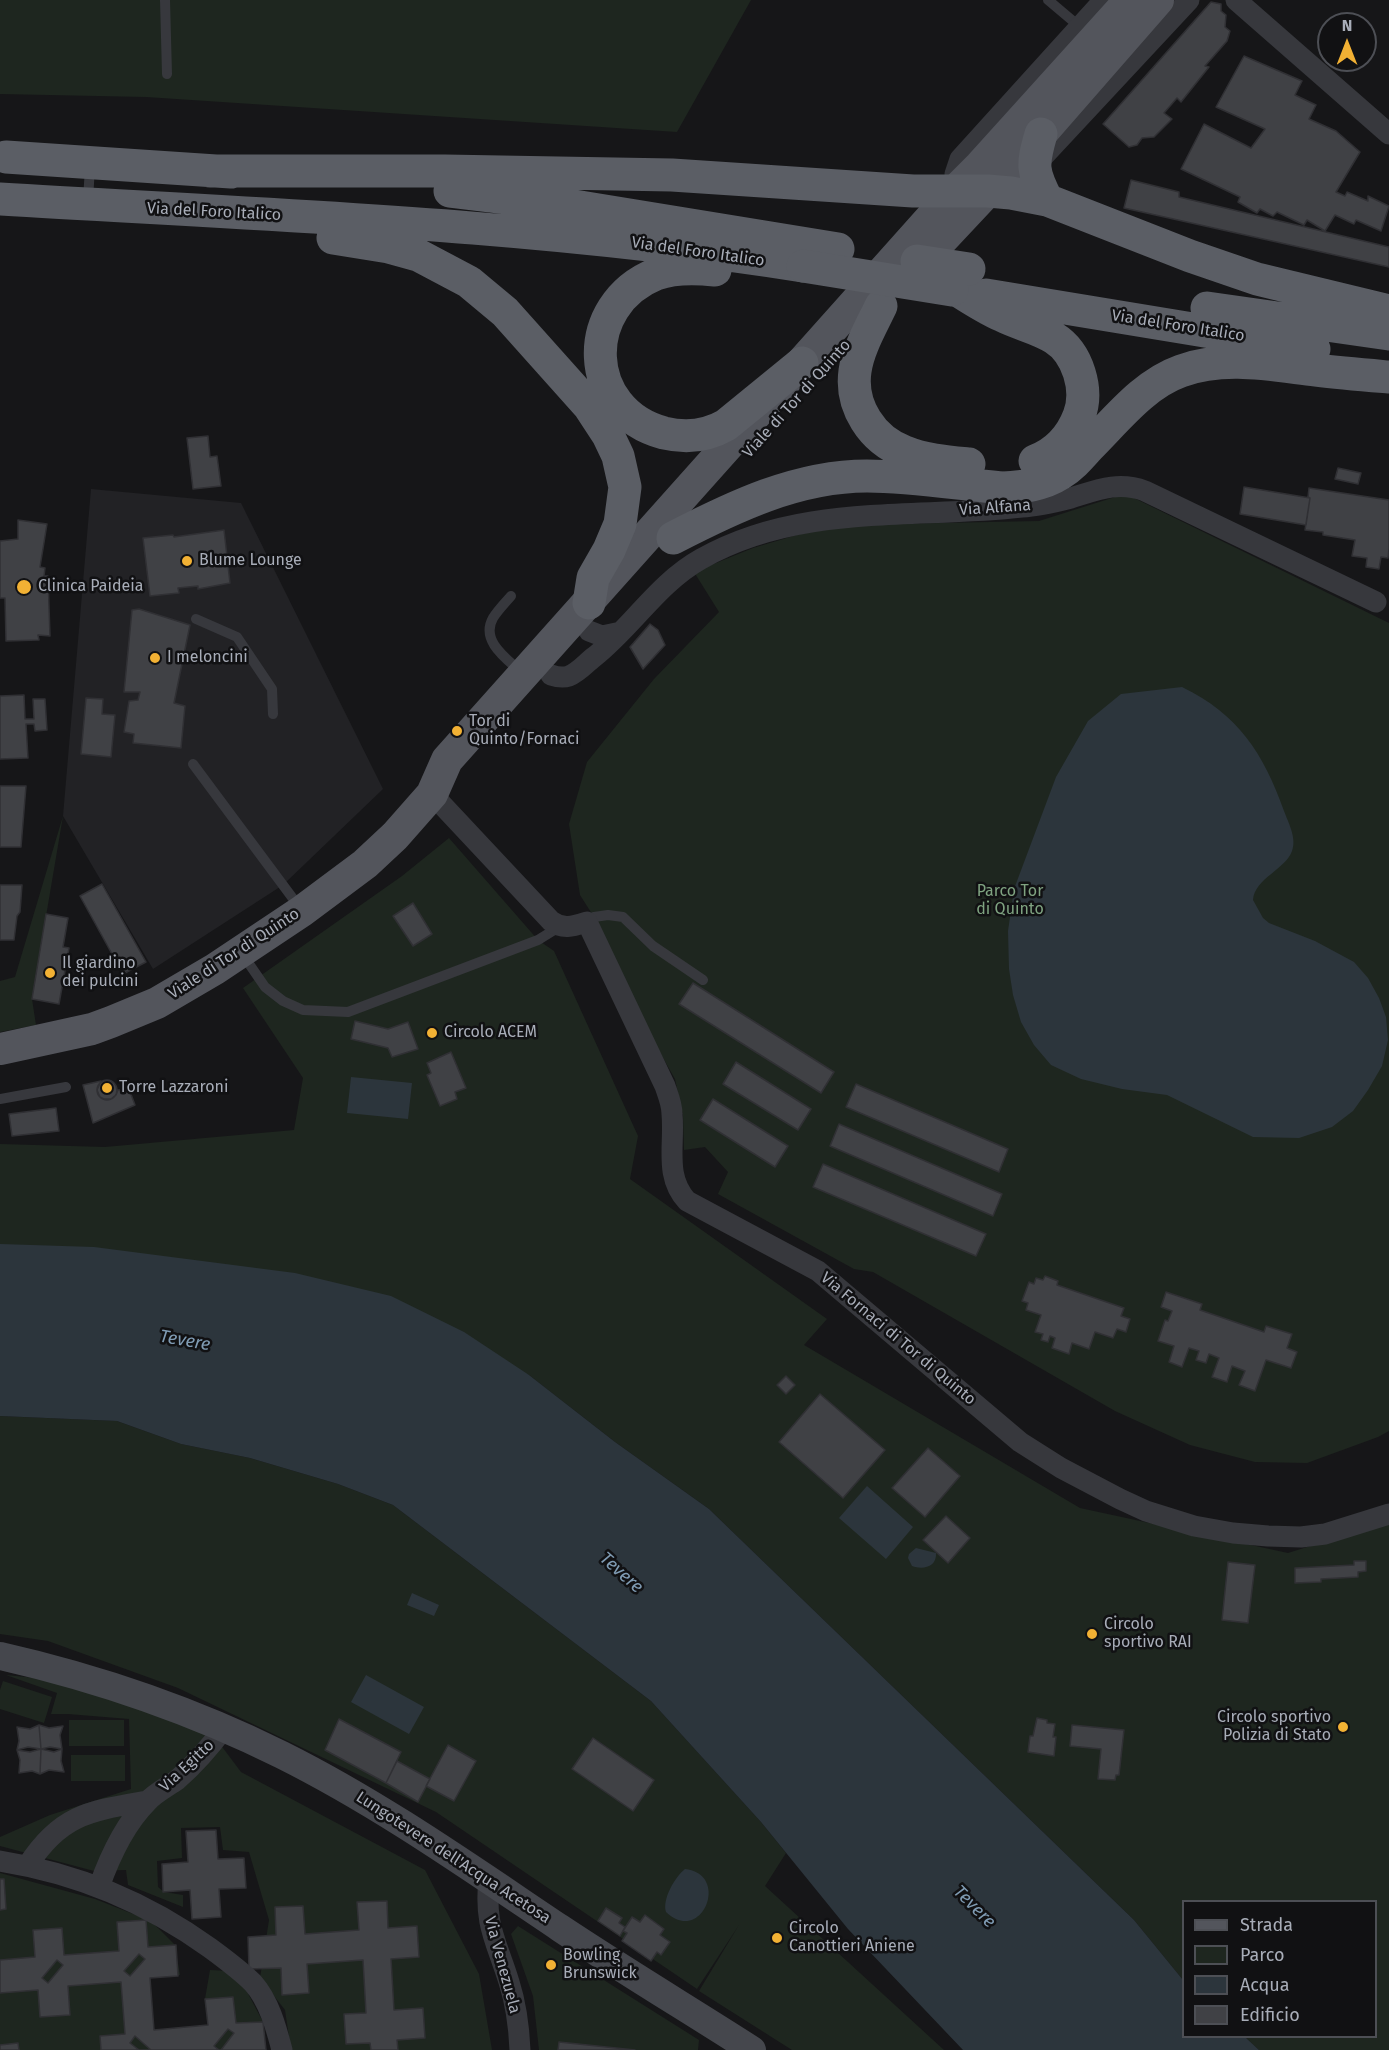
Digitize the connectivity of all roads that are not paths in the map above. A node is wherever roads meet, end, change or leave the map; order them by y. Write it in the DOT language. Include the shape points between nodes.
graph roads {
  1 [pos="165,0"];
  2 [pos="1048,0"];
  3 [pos="1130,0"];
  4 [pos="1158,0"];
  5 [pos="1189,0"];
  6 [pos="1236,0"];
  7 [pos="1095,3"];
  8 [pos="1080,27"];
  9 [pos="167,75"];
  10 [pos="1076,119"];
  11 [pos="1041,134"];
  12 [pos="1389,134"];
  13 [pos="6,157"];
  14 [pos="90,163"];
  15 [pos="1034,167"];
  16 [pos="210,171"];
  17 [pos="955,191"];
  18 [pos="988,191"];
  19 [pos="0,199"];
  20 [pos="1047,200"];
  21 [pos="88,204"];
  22 [pos="648,231"];
  23 [pos="798,266"];
  24 [pos="960,283"];
  25 [pos="880,306"];
  26 [pos="1389,311"];
  27 [pos="1389,334"];
  28 [pos="1389,362"];
  29 [pos="802,363"];
  30 [pos="1389,377"];
  31 [pos="672,538"];
  32 [pos="511,596"];
  33 [pos="1376,602"];
  34 [pos="589,617"];
  35 [pos="196,619"];
  36 [pos="621,632"];
  37 [pos="537,675"];
  38 [pos="273,714"];
  39 [pos="193,764"];
  40 [pos="432,794"];
  41 [pos="302,911"];
  42 [pos="587,922"];
  43 [pos="559,927"];
  44 [pos="241,952"];
  45 [pos="704,980"];
  46 [pos="0,1049"];
  47 [pos="66,1086"];
  48 [pos="0,1099"];
  49 [pos="1389,1514"];
  50 [pos="0,1656"];
  51 [pos="224,1728"];
  52 [pos="147,1801"];
  53 [pos="0,1861"];
  54 [pos="28,1865"];
  55 [pos="489,1879"];
  56 [pos="99,1887"];
  57 [pos="282,2050"];
  58 [pos="520,2050"];
  59 [pos="752,2050"];
  1 -- 9 [label="lane"];
  2 -- 8 [label="lane"];
  3 -- 17 [label="main road, Viale di Tor di Quinto"];
  4 -- 11 [label="main road, Viale di Tor di Quinto"];
  5 -- 10 [label="street"];
  6 -- 12 [label="street"];
  7 -- 8 [label="street"];
  8 -- 17 [label="street" via="960,159 954,174"];
  10 -- 11 [label="street"];
  10 -- 15 [label="street"];
  11 -- 15 [label="highway"];
  11 -- 18 [label="main road, Viale di Tor di Quinto"];
  13 -- 14 [label="highway, Via del Foro Italico"];
  14 -- 16 [label="highway, Via del Foro Italico"];
  14 -- 21 [label="lane"];
  15 -- 20 [label="highway"];
  16 -- 17 [label="highway" via="672,175"];
  16 -- 22 [label="highway, Via del Foro Italico" via="419,188 574,206"];
  17 -- 18 [label="highway"];
  17 -- 29 [label="main road, Viale di Tor di Quinto"];
  18 -- 20 [label="highway"];
  18 -- 25 [label="main road, Viale di Tor di Quinto"];
  19 -- 21 [label="highway, Via del Foro Italico"];
  20 -- 26 [label="highway" via="1257,279"];
  21 -- 22 [label="highway, Via del Foro Italico" via="560,235"];
  21 -- 34 [label="highway" via="389,247 418,255 469,282 505,312 584,400 618,456 625,488 622,513 609,550 593,578"];
  22 -- 23 [label="highway, Via del Foro Italico"];
  22 -- 24 [label="highway, Via del Foro Italico, bridge" via="838,249"];
  23 -- 24 [label="highway, Via del Foro Italico, bridge"];
  23 -- 29 [label="highway" via="657,274 625,293 610,311 602,333 600,356 604,381 625,412 654,430 683,436 713,432 726,425"];
  24 -- 25 [label="highway" via="1001,316 1056,339 1076,364 1082,388 1081,410 1069,436 1047,456 1014,465 955,462 904,452 876,434 860,410 854,381 858,359"];
  24 -- 27 [label="highway, Via del Foro Italico" via="1226,311"];
  24 -- 28 [label="highway, Via del Foro Italico"];
  25 -- 31 [label="main road, Viale di Tor di Quinto"];
  29 -- 34 [label="main road, Viale di Tor di Quinto"];
  30 -- 31 [label="highway" via="1261,364 1202,365 1180,371 1156,385 1130,405 1068,469 1038,484 1003,488 884,477 834,479 747,502"];
  31 -- 34 [label="main road, Viale di Tor di Quinto"];
  32 -- 37 [label="lane" via="492,620 491,639 495,648"];
  33 -- 36 [label="street, Via Alfana" via="1146,491 1121,486 1024,507 848,517 764,532 712,553 682,571"];
  34 -- 36 [label="street" via="602,636"];
  34 -- 37 [label="main road, Viale di Tor di Quinto"];
  35 -- 38 [label="lane" via="237,637 272,689"];
  36 -- 37 [label="street, Via Alfana" via="577,672 565,677"];
  37 -- 40 [label="main road, Viale di Tor di Quinto" via="460,775"];
  39 -- 41 [label="lane"];
  40 -- 41 [label="main road, Viale di Tor di Quinto" via="365,864"];
  40 -- 43 [label="street"];
  41 -- 44 [label="main road, Viale di Tor di Quinto"];
  42 -- 43 [label="street"];
  42 -- 45 [label="lane" via="608,915 623,917 653,946"];
  42 -- 49 [label="street, Via Fornaci di Tor di Quinto" via="665,1086 672,1114 672,1175 687,1201 825,1276 1020,1442 1129,1503 1194,1526 1286,1537 1337,1531"];
  43 -- 44 [label="lane" via="538,940 348,1012 303,1010 283,1001 265,987"];
  44 -- 46 [label="main road, Viale di Tor di Quinto" via="167,998 131,1015 92,1029"];
  47 -- 48 [label="lane"];
  50 -- 51 [label="main road, Lungotevere dell'Acqua Acetosa" via="96,1681"];
  51 -- 52 [label="street, Via Egitto" via="195,1763"];
  51 -- 55 [label="main road, Lungotevere dell'Acqua Acetosa" via="376,1807"];
  52 -- 54 [label="street, Via Egitto" via="94,1812 67,1823 39,1848"];
  52 -- 56 [label="street, Via Egitto" via="120,1837"];
  53 -- 54 [label="street"];
  54 -- 56 [label="street"];
  55 -- 58 [label="street, Via Venezuela" via="488,1920 515,2005"];
  55 -- 59 [label="main road, Lungotevere dell'Acqua Acetosa"];
  56 -- 57 [label="street" via="178,1926 244,1976 262,1997"];
}
